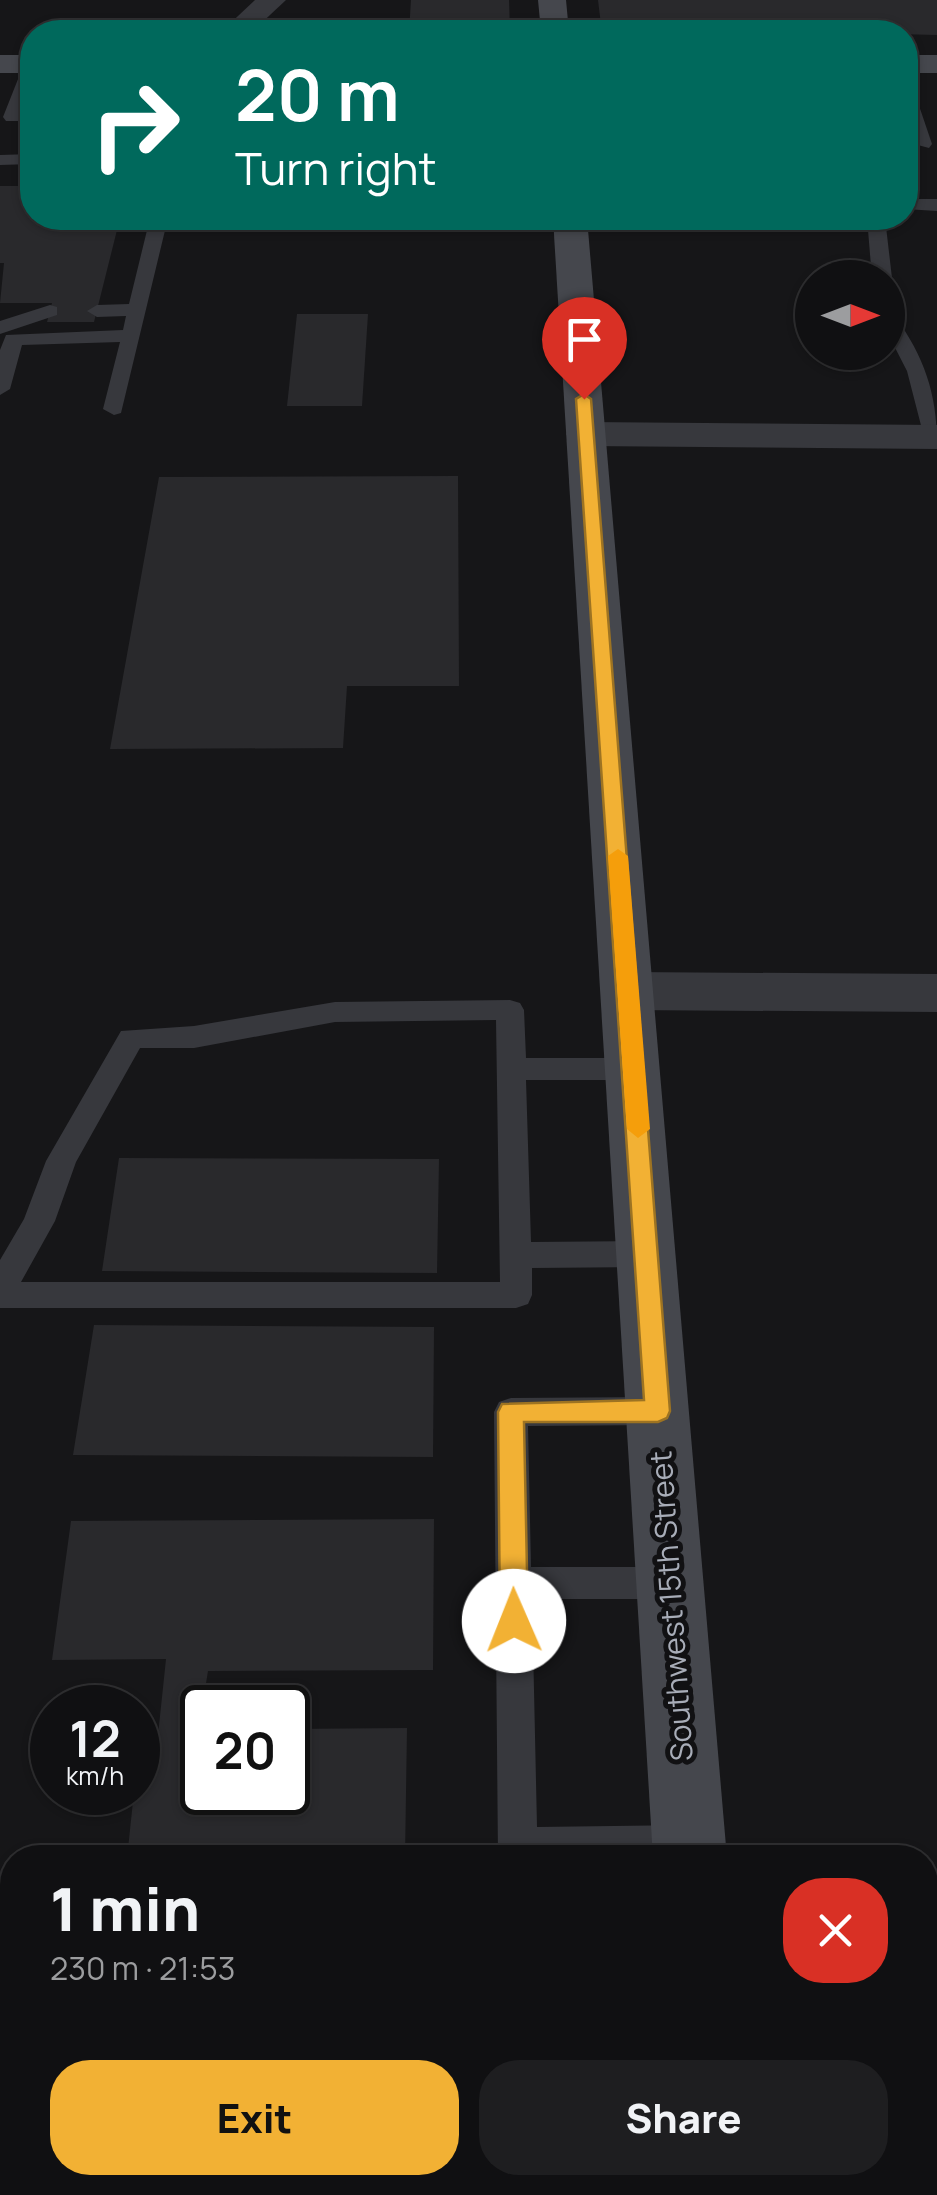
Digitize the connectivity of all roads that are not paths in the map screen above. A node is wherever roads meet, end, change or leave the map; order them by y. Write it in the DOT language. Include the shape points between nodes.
graph roads {
  1 [pos="272,0"];
  2 [pos="249,20"];
  3 [pos="20,92"];
  4 [pos="6,124"];
  5 [pos="918,128"];
  6 [pos="923,144"];
  7 [pos="156,230"];
  8 [pos="571,230"];
  9 [pos="877,230"];
  10 [pos="880,260"];
  11 [pos="138,310"];
  12 [pos="50,311"];
  13 [pos="97,311"];
  14 [pos="4,334"];
  15 [pos="131,336"];
  16 [pos="905,344"];
  17 [pos="0,388"];
  18 [pos="114,409"];
  19 [pos="586,434"];
  20 [pos="936,437"];
  21 [pos="628,991"];
  22 [pos="937,993"];
  23 [pos="511,1069"];
  24 [pos="634,1069"];
  25 [pos="647,1254"];
  26 [pos="516,1255"];
  27 [pos="0,1292"];
  28 [pos="658,1411"];
  29 [pos="514,1584"];
  30 [pos="670,1584"];
  31 [pos="518,1845"];
  32 [pos="690,1845"];
  1 -- 2 [label="street"];
  3 -- 4 [label="lane"];
  5 -- 6 [label="lane"];
  7 -- 11 [label="lane"];
  8 -- 19 [label="main road, Southwest 15th Street"];
  9 -- 10 [label="lane"];
  11 -- 13 [label="lane"];
  11 -- 15 [label="lane"];
  12 -- 14 [label="lane"];
  14 -- 15 [label="lane"];
  14 -- 17 [label="lane"];
  15 -- 18 [label="lane"];
  16 -- 20 [label="lane"];
  19 -- 20 [label="street"];
  19 -- 21 [label="main road, Southwest 15th Street"];
  21 -- 22 [label="street"];
  21 -- 24 [label="main road, Southwest 15th Street"];
  23 -- 24 [label="lane"];
  23 -- 26 [label="lane"];
  23 -- 27 [label="lane" via="510,1010 335,1012 194,1037 131,1038 60,1161 39,1221"];
  24 -- 25 [label="main road, Southwest 15th Street"];
  25 -- 26 [label="lane"];
  25 -- 28 [label="main road, Southwest 15th Street"];
  26 -- 27 [label="lane" via="516,1295"];
  28 -- 29 [label="lane" via="511,1412"];
  28 -- 30 [label="main road, Southwest 15th Street"];
  29 -- 30 [label="lane"];
  29 -- 31 [label="lane"];
  30 -- 32 [label="main road, Southwest 15th Street"];
}
